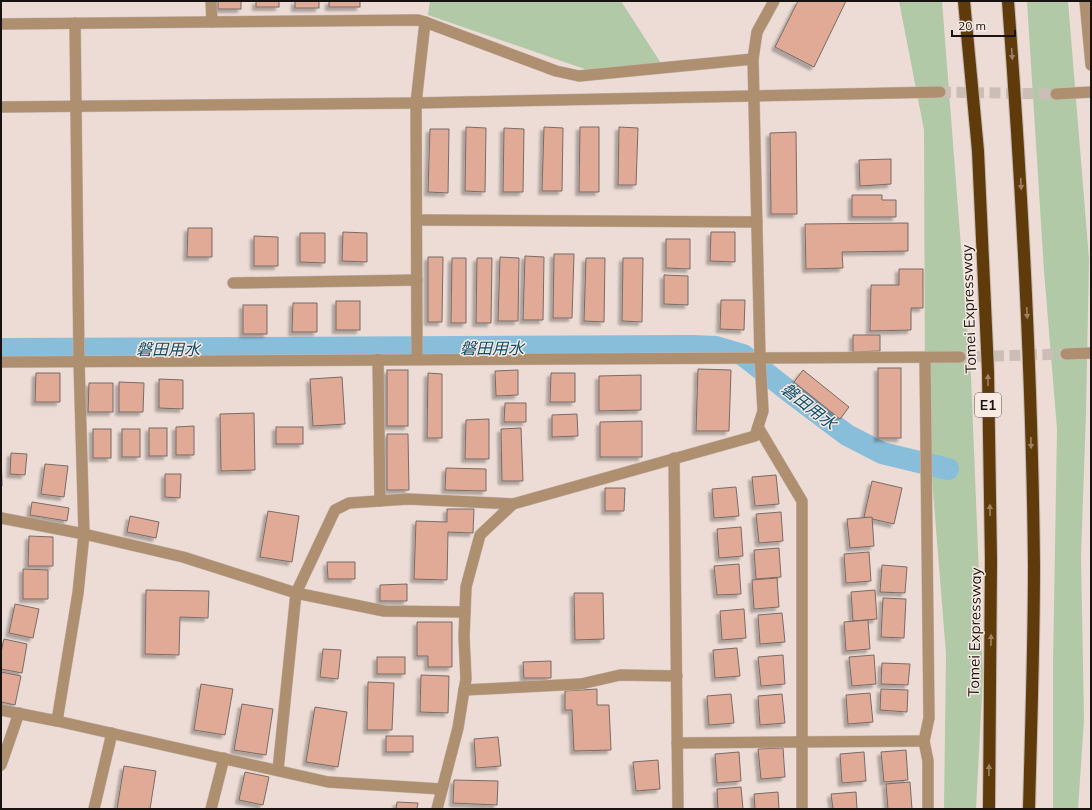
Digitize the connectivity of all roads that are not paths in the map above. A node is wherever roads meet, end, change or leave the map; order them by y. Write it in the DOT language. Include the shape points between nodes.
graph roads {
  1 [pos="211,1"];
  2 [pos="774,1"];
  3 [pos="964,1"];
  4 [pos="1008,1"];
  5 [pos="1085,1"];
  6 [pos="212,22"];
  7 [pos="425,22"];
  8 [pos="75,23"];
  9 [pos="1,24"];
  10 [pos="753,59"];
  11 [pos="1091,65"];
  12 [pos="940,92"];
  13 [pos="1091,92"];
  14 [pos="1056,94"];
  15 [pos="754,96"];
  16 [pos="416,103"];
  17 [pos="1,107"];
  18 [pos="76,107"];
  19 [pos="416,220"];
  20 [pos="757,222"];
  21 [pos="417,280"];
  22 [pos="233,282"];
  23 [pos="1091,353"];
  24 [pos="1066,354"];
  25 [pos="760,357"];
  26 [pos="960,357"];
  27 [pos="925,358"];
  28 [pos="378,359"];
  29 [pos="417,359"];
  30 [pos="79,361"];
  31 [pos="1,362"];
  32 [pos="758,427"];
  33 [pos="674,458"];
  34 [pos="380,501"];
  35 [pos="513,504"];
  36 [pos="1,518"];
  37 [pos="84,534"];
  38 [pos="296,593"];
  39 [pos="465,612"];
  40 [pos="676,676"];
  41 [pos="464,690"];
  42 [pos="1,710"];
  43 [pos="19,713"];
  44 [pos="57,721"];
  45 [pos="112,733"];
  46 [pos="924,741"];
  47 [pos="801,742"];
  48 [pos="677,743"];
  49 [pos="224,758"];
  50 [pos="1,765"];
  51 [pos="278,770"];
  52 [pos="441,789"];
  53 [pos="94,809"];
  54 [pos="211,809"];
  55 [pos="437,809"];
  56 [pos="678,809"];
  57 [pos="802,809"];
  58 [pos="928,809"];
  59 [pos="989,809"];
  60 [pos="1029,809"];
  1 -- 6 [label="street"];
  2 -- 10 [label="street" via="758,32"];
  59 -- 3 [label="highway, Tomei Expressway / E1, one-way" via="992,560 988,372 978,151"];
  4 -- 60 [label="highway, one-way" via="1019,150 1030,370 1034,567"];
  5 -- 11 [label="street"];
  6 -- 7 [label="street"];
  6 -- 8 [label="street"];
  7 -- 10 [label="street" via="556,71 579,76"];
  7 -- 16 [label="street"];
  8 -- 9 [label="street"];
  8 -- 18 [label="street"];
  10 -- 15 [label="street"];
  12 -- 15 [label="street"];
  13 -- 14 [label="street"];
  15 -- 16 [label="street"];
  15 -- 20 [label="street"];
  16 -- 18 [label="street"];
  16 -- 19 [label="street"];
  17 -- 18 [label="street"];
  18 -- 30 [label="street"];
  19 -- 20 [label="street"];
  19 -- 21 [label="street"];
  20 -- 25 [label="street"];
  21 -- 22 [label="street"];
  21 -- 29 [label="street"];
  23 -- 24 [label="street"];
  25 -- 27 [label="street"];
  25 -- 29 [label="street"];
  25 -- 32 [label="street" via="763,411"];
  26 -- 27 [label="street"];
  27 -- 46 [label="street" via="929,718"];
  28 -- 29 [label="street"];
  28 -- 30 [label="street"];
  28 -- 34 [label="street"];
  30 -- 31 [label="street"];
  30 -- 37 [label="street"];
  32 -- 33 [label="street" via="756,436"];
  32 -- 47 [label="street" via="802,501"];
  33 -- 35 [label="street"];
  33 -- 40 [label="street"];
  34 -- 35 [label="street" via="408,499"];
  34 -- 38 [label="street" via="349,503 335,510"];
  35 -- 39 [label="street" via="480,535 466,586"];
  36 -- 37 [label="street"];
  37 -- 38 [label="street" via="183,557"];
  37 -- 44 [label="street" via="78,593"];
  38 -- 39 [label="street" via="384,611"];
  38 -- 51 [label="street"];
  39 -- 41 [label="street"];
  40 -- 41 [label="street" via="620,675 580,684"];
  40 -- 48 [label="street"];
  41 -- 52 [label="street" via="458,728"];
  42 -- 43 [label="street"];
  43 -- 44 [label="street"];
  43 -- 50 [label="street"];
  44 -- 45 [label="street"];
  45 -- 49 [label="street"];
  45 -- 53 [label="street"];
  46 -- 47 [label="street"];
  46 -- 58 [label="street" via="928,761"];
  47 -- 48 [label="street"];
  47 -- 57 [label="street"];
  48 -- 56 [label="street"];
  49 -- 51 [label="street"];
  49 -- 54 [label="street"];
  51 -- 52 [label="street" via="328,782"];
  52 -- 55 [label="street"];
}
